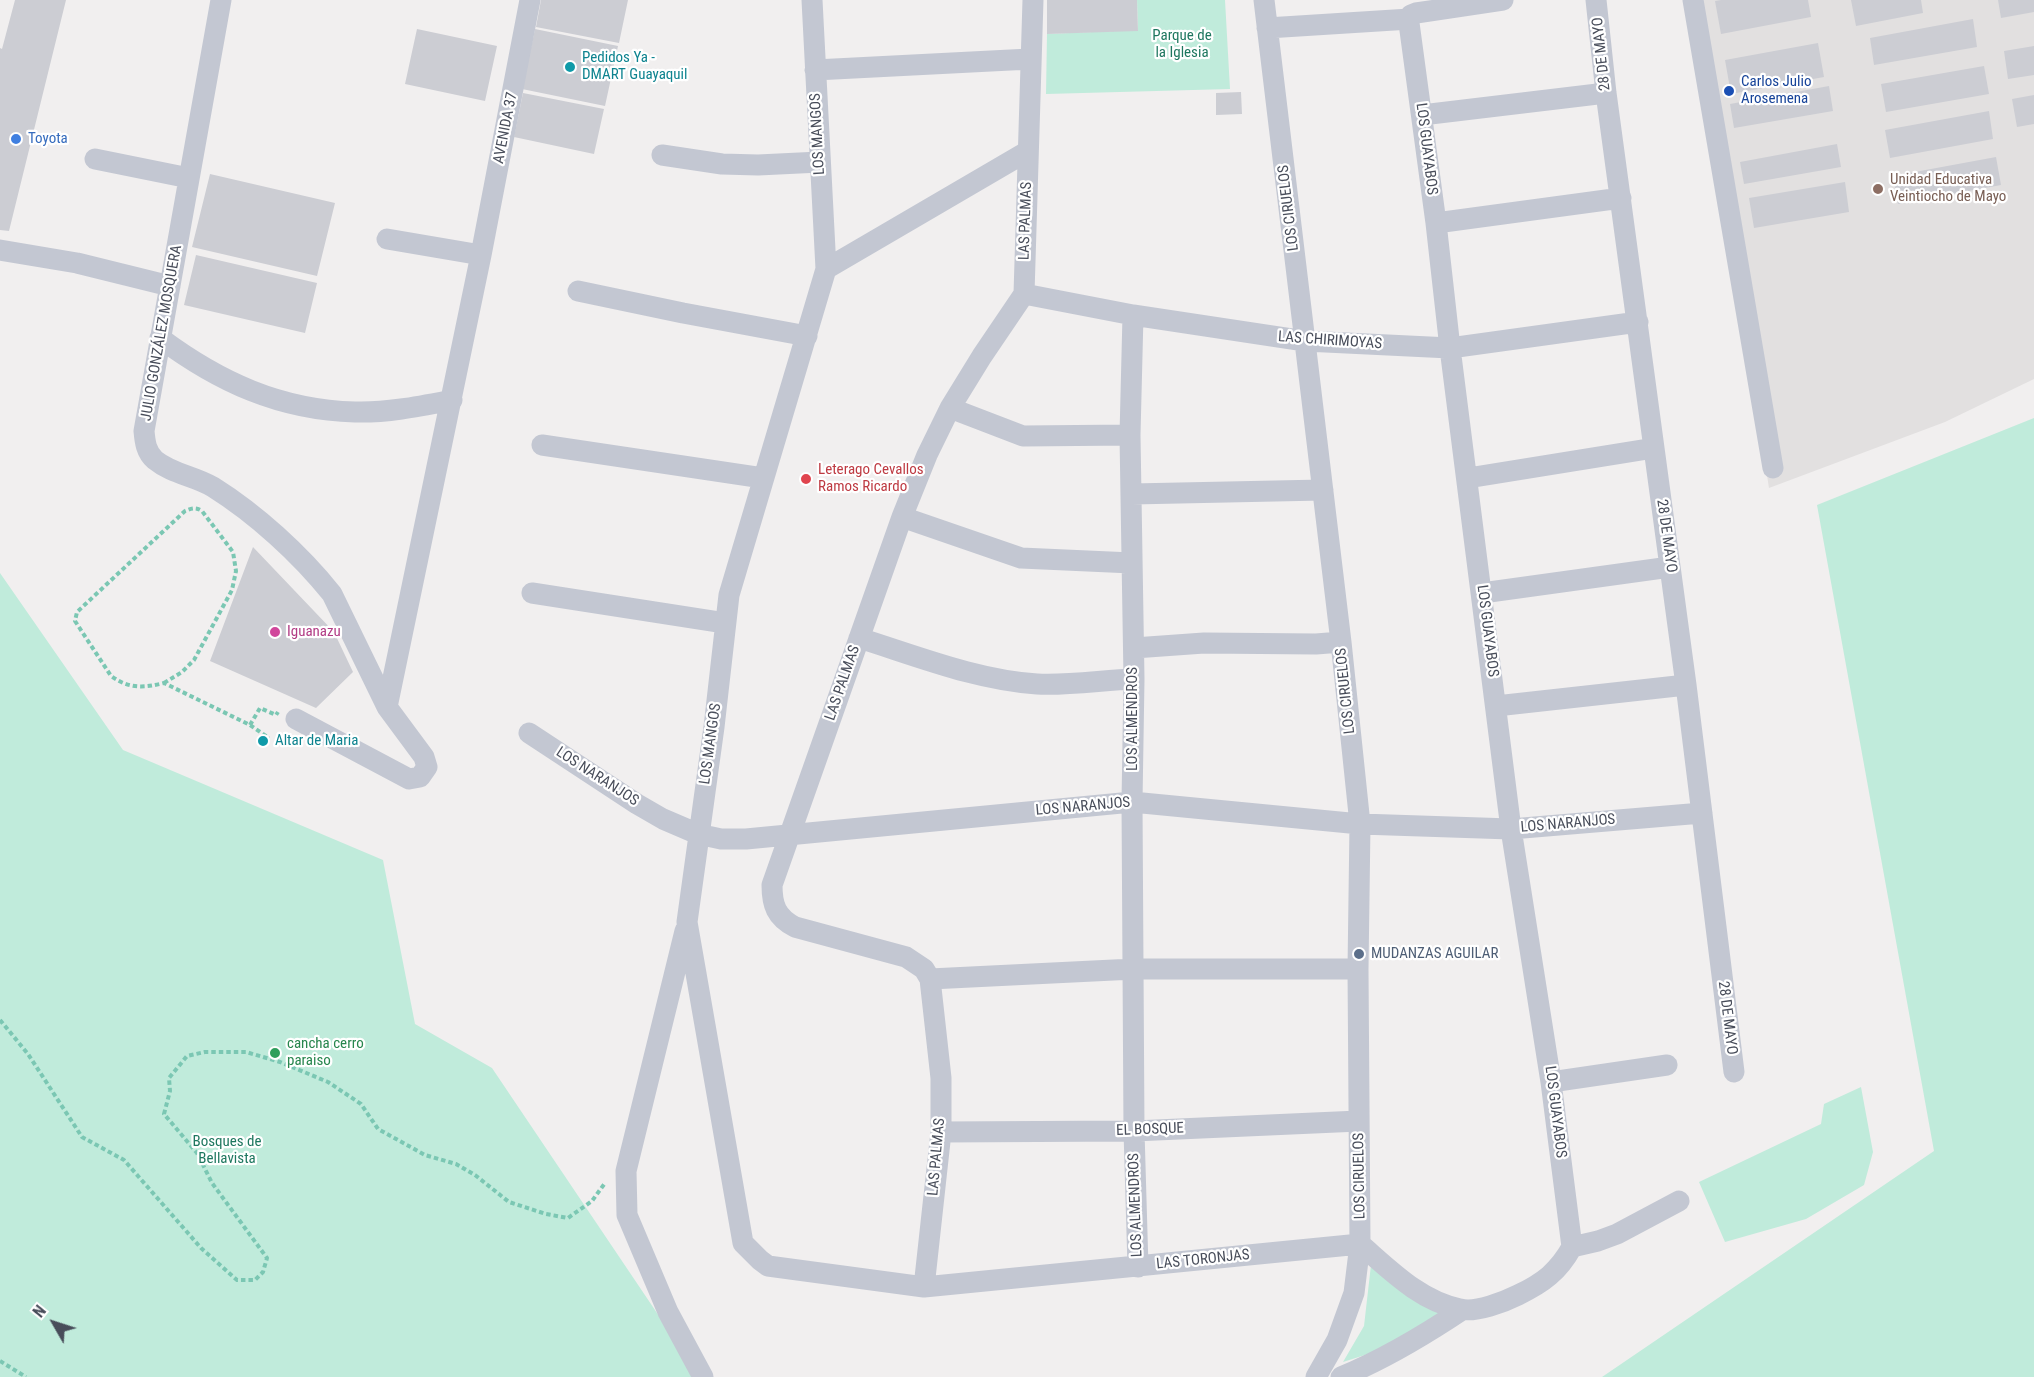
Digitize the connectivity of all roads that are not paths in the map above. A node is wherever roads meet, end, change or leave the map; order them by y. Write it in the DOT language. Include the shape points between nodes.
graph roads {
  1 [pos="220,0"];
  2 [pos="530,0"];
  3 [pos="812,0"];
  4 [pos="1033,0"];
  5 [pos="1264,0"];
  6 [pos="1503,0"];
  7 [pos="1596,0"];
  8 [pos="1693,0"];
  9 [pos="1411,17"];
  10 [pos="1267,28"];
  11 [pos="1030,59"];
  12 [pos="815,70"];
  13 [pos="1606,93"];
  14 [pos="1422,115"];
  15 [pos="1028,151"];
  16 [pos="662,155"];
  17 [pos="95,159"];
  18 [pos="820,162"];
  19 [pos="189,178"];
  20 [pos="1621,198"];
  21 [pos="1436,223"];
  22 [pos="387,239"];
  23 [pos="0,249"];
  24 [pos="481,255"];
  25 [pos="826,269"];
  26 [pos="170,286"];
  27 [pos="578,291"];
  28 [pos="1024,294"];
  29 [pos="1133,315"];
  30 [pos="1638,322"];
  31 [pos="807,336"];
  32 [pos="160,338"];
  33 [pos="1305,342"];
  34 [pos="1450,348"];
  35 [pos="452,400"];
  36 [pos="950,408"];
  37 [pos="1130,435"];
  38 [pos="542,445"];
  39 [pos="1654,448"];
  40 [pos="1773,468"];
  41 [pos="763,478"];
  42 [pos="1468,478"];
  43 [pos="1323,490"];
  44 [pos="1132,494"];
  45 [pos="902,517"];
  46 [pos="1132,563"];
  47 [pos="1670,567"];
  48 [pos="532,593"];
  49 [pos="1482,593"];
  50 [pos="725,623"];
  51 [pos="859,638"];
  52 [pos="1341,642"];
  53 [pos="1134,648"];
  54 [pos="1134,679"];
  55 [pos="1686,686"];
  56 [pos="1496,706"];
  57 [pos="387,707"];
  58 [pos="296,719"];
  59 [pos="529,733"];
  60 [pos="1132,802"];
  61 [pos="1702,813"];
  62 [pos="1360,824"];
  63 [pos="1511,829"];
  64 [pos="698,834"];
  65 [pos="790,835"];
  66 [pos="687,922"];
  67 [pos="1134,969"];
  68 [pos="1358,969"];
  69 [pos="930,979"];
  70 [pos="1667,1065"];
  71 [pos="1734,1072"];
  72 [pos="1551,1082"];
  73 [pos="1359,1121"];
  74 [pos="1134,1131"];
  75 [pos="941,1132"];
  76 [pos="1679,1201"];
  77 [pos="741,1228"];
  78 [pos="1360,1244"];
  79 [pos="1572,1247"];
  80 [pos="1138,1267"];
  81 [pos="924,1287"];
  82 [pos="1462,1310"];
  83 [pos="703,1377"];
  84 [pos="1316,1377"];
  85 [pos="1341,1377"];
  1 -- 19 [label="street, JULIO GONZÁLEZ MOSQUERA"];
  2 -- 24 [label="street, AVENIDA 37"];
  3 -- 12 [label="street, LOS MANGOS"];
  4 -- 11 [label="street, LAS PALMAS"];
  5 -- 10 [label="street, LOS CIRUELOS"];
  6 -- 9 [label="street" via="1416,13"];
  7 -- 13 [label="street, 28 DE MAYO"];
  8 -- 40 [label="street"];
  9 -- 10 [label="street"];
  9 -- 14 [label="street, LOS GUAYABOS"];
  10 -- 33 [label="street, LOS CIRUELOS"];
  11 -- 12 [label="street"];
  11 -- 15 [label="street, LAS PALMAS"];
  12 -- 18 [label="street, LOS MANGOS"];
  13 -- 14 [label="street"];
  13 -- 20 [label="street, 28 DE MAYO"];
  14 -- 21 [label="street, LOS GUAYABOS"];
  15 -- 25 [label="street"];
  15 -- 28 [label="street, LAS PALMAS"];
  16 -- 18 [label="street" via="722,164"];
  17 -- 19 [label="street"];
  18 -- 25 [label="street, LOS MANGOS"];
  19 -- 26 [label="street, JULIO GONZÁLEZ MOSQUERA"];
  20 -- 21 [label="street"];
  20 -- 30 [label="street, 28 DE MAYO"];
  21 -- 34 [label="street, LOS GUAYABOS"];
  22 -- 24 [label="street"];
  23 -- 26 [label="street"];
  24 -- 35 [label="street, AVENIDA 37"];
  25 -- 31 [label="street, LOS MANGOS"];
  26 -- 32 [label="street, JULIO GONZÁLEZ MOSQUERA"];
  27 -- 31 [label="street"];
  28 -- 29 [label="street, LAS CHIRIMOYAS"];
  28 -- 36 [label="street, LAS PALMAS"];
  29 -- 33 [label="street, LAS CHIRIMOYAS"];
  29 -- 37 [label="street, LOS ALMENDROS"];
  30 -- 34 [label="street, LAS CHIRIMOYAS"];
  30 -- 39 [label="street, 28 DE MAYO"];
  31 -- 41 [label="street, LOS MANGOS"];
  32 -- 35 [label="street" via="221,378 288,403 356,412"];
  32 -- 57 [label="street, JULIO GONZÁLEZ MOSQUERA" via="144,431 146,448 153,459 212,486 265,525 323,582"];
  33 -- 34 [label="street, LAS CHIRIMOYAS"];
  33 -- 43 [label="street, LOS CIRUELOS"];
  34 -- 42 [label="street, LOS GUAYABOS"];
  35 -- 57 [label="street, AVENIDA 37"];
  36 -- 37 [label="street" via="1023,436"];
  36 -- 45 [label="street, LAS PALMAS"];
  37 -- 44 [label="street, LOS ALMENDROS"];
  38 -- 41 [label="street"];
  39 -- 42 [label="street"];
  39 -- 47 [label="street, 28 DE MAYO"];
  41 -- 50 [label="street, LOS MANGOS" via="729,595"];
  42 -- 49 [label="street, LOS GUAYABOS"];
  43 -- 44 [label="street"];
  43 -- 52 [label="street, LOS CIRUELOS"];
  44 -- 46 [label="street, LOS ALMENDROS"];
  45 -- 46 [label="street" via="1022,558"];
  45 -- 51 [label="street, LAS PALMAS"];
  46 -- 53 [label="street, LOS ALMENDROS"];
  47 -- 49 [label="street"];
  47 -- 55 [label="street, 28 DE MAYO"];
  48 -- 50 [label="street"];
  49 -- 56 [label="street, LOS GUAYABOS"];
  50 -- 64 [label="street, LOS MANGOS"];
  51 -- 54 [label="street" via="971,674 1000,679 1039,684"];
  51 -- 65 [label="street, LAS PALMAS"];
  52 -- 53 [label="street"];
  52 -- 62 [label="street, LOS CIRUELOS"];
  53 -- 54 [label="street, LOS ALMENDROS"];
  54 -- 60 [label="street, LOS ALMENDROS"];
  55 -- 56 [label="street"];
  55 -- 61 [label="street, 28 DE MAYO"];
  56 -- 63 [label="street, LOS GUAYABOS"];
  57 -- 58 [label="street, JULIO GONZÁLEZ MOSQUERA" via="424,757 427,767 420,777 409,779"];
  59 -- 64 [label="street, LOS NARANJOS" via="637,804"];
  60 -- 62 [label="street, LOS NARANJOS"];
  60 -- 65 [label="street, LOS NARANJOS"];
  60 -- 67 [label="street, LOS ALMENDROS"];
  61 -- 63 [label="street, LOS NARANJOS"];
  61 -- 71 [label="street, 28 DE MAYO"];
  62 -- 63 [label="street, LOS NARANJOS"];
  62 -- 68 [label="street, LOS CIRUELOS"];
  63 -- 72 [label="street, LOS GUAYABOS"];
  64 -- 65 [label="street, LOS NARANJOS" via="721,839"];
  64 -- 66 [label="street, LOS MANGOS"];
  65 -- 69 [label="street, LAS PALMAS" via="772,885 772,901 784,921 906,957 924,969"];
  66 -- 77 [label="street, LOS MANGOS"];
  66 -- 83 [label="street" via="626,1171 627,1215 668,1312"];
  67 -- 68 [label="street"];
  67 -- 69 [label="street"];
  67 -- 74 [label="street, LOS ALMENDROS"];
  68 -- 73 [label="street, LOS CIRUELOS"];
  69 -- 75 [label="street, LAS PALMAS" via="941,1078"];
  70 -- 72 [label="street"];
  72 -- 79 [label="street, LOS GUAYABOS"];
  73 -- 74 [label="street, EL BOSQUE"];
  73 -- 78 [label="street, LOS CIRUELOS"];
  74 -- 75 [label="street, EL BOSQUE"];
  74 -- 80 [label="street, LOS ALMENDROS"];
  75 -- 81 [label="street, LAS PALMAS"];
  76 -- 79 [label="street" via="1617,1234"];
  77 -- 81 [label="street, LAS TORONJAS" via="743,1243 768,1266"];
  78 -- 80 [label="street, LAS TORONJAS"];
  78 -- 82 [label="street" via="1409,1286 1430,1299"];
  78 -- 84 [label="street, LOS CIRUELOS" via="1354,1293"];
  79 -- 82 [label="street" via="1563,1264 1531,1289 1499,1305"];
  80 -- 81 [label="street, LAS TORONJAS"];
  82 -- 85 [label="street" via="1416,1341"];
}
